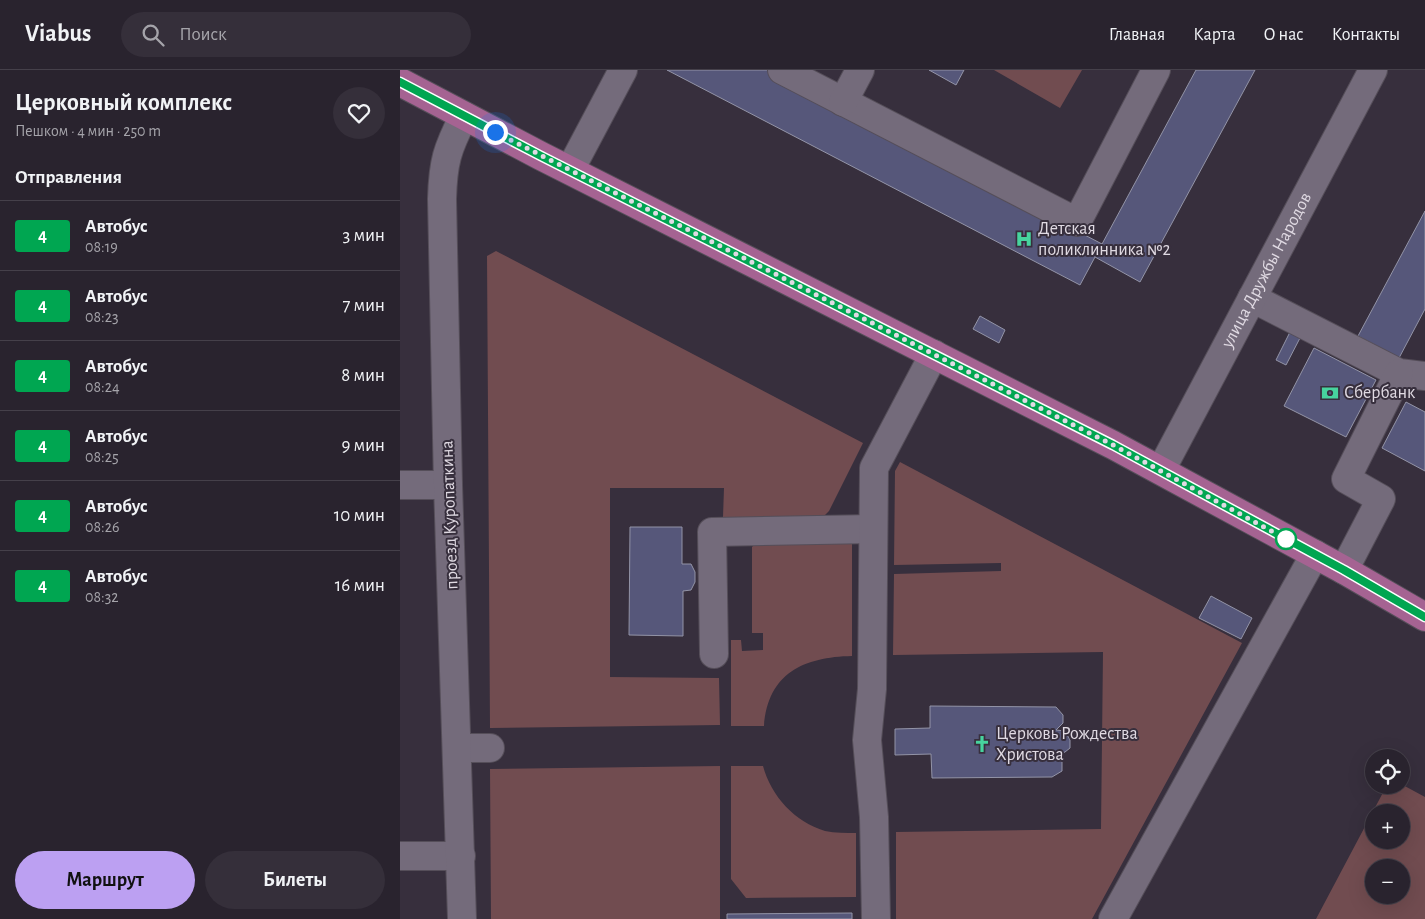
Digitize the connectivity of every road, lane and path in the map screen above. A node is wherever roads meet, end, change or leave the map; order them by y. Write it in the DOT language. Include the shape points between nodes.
graph roads {
  1 [pos="623,70"];
  2 [pos="782,70"];
  3 [pos="860,70"];
  4 [pos="1156,70"];
  5 [pos="1373,70"];
  6 [pos="400,82"];
  7 [pos="843,102"];
  8 [pos="464,116"];
  9 [pos="570,170"];
  10 [pos="1252,298"];
  11 [pos="934,354"];
  12 [pos="1412,375"];
  13 [pos="1161,470"];
  14 [pos="400,485"];
  15 [pos="448,485"];
  16 [pos="873,529"];
  17 [pos="1315,554"];
  18 [pos="1344,570"];
  19 [pos="1425,617"];
  20 [pos="714,654"];
  21 [pos="457,748"];
  22 [pos="490,748"];
  23 [pos="400,856"];
  24 [pos="461,856"];
  25 [pos="462,919"];
  26 [pos="876,919"];
  27 [pos="1113,919"];
  1 -- 9 [label="street"];
  2 -- 7 [label="street"];
  3 -- 7 [label="street"];
  4 -- 7 [label="street" via="1077,222"];
  5 -- 10 [label="street, улица Дружбы Народов"];
  6 -- 8 [label="main road"];
  8 -- 9 [label="main road"];
  8 -- 15 [label="street, проезд Куропаткина" via="451,141 443,178"];
  9 -- 11 [label="main road"];
  10 -- 12 [label="street"];
  10 -- 13 [label="street, улица Дружбы Народов"];
  11 -- 13 [label="main road"];
  11 -- 16 [label="street" via="874,468"];
  12 -- 18 [label="street" via="1346,479 1381,499"];
  13 -- 17 [label="main road"];
  14 -- 15 [label="street"];
  15 -- 21 [label="street, проезд Куропаткина"];
  16 -- 20 [label="street" via="712,532"];
  16 -- 26 [label="street" via="872,688 867,740 874,817"];
  17 -- 18 [label="main road"];
  17 -- 27 [label="street"];
  18 -- 19 [label="main road"];
  21 -- 22 [label="street"];
  21 -- 24 [label="street, проезд Куропаткина"];
  23 -- 24 [label="street"];
  24 -- 25 [label="street, проезд Куропаткина"];
}
